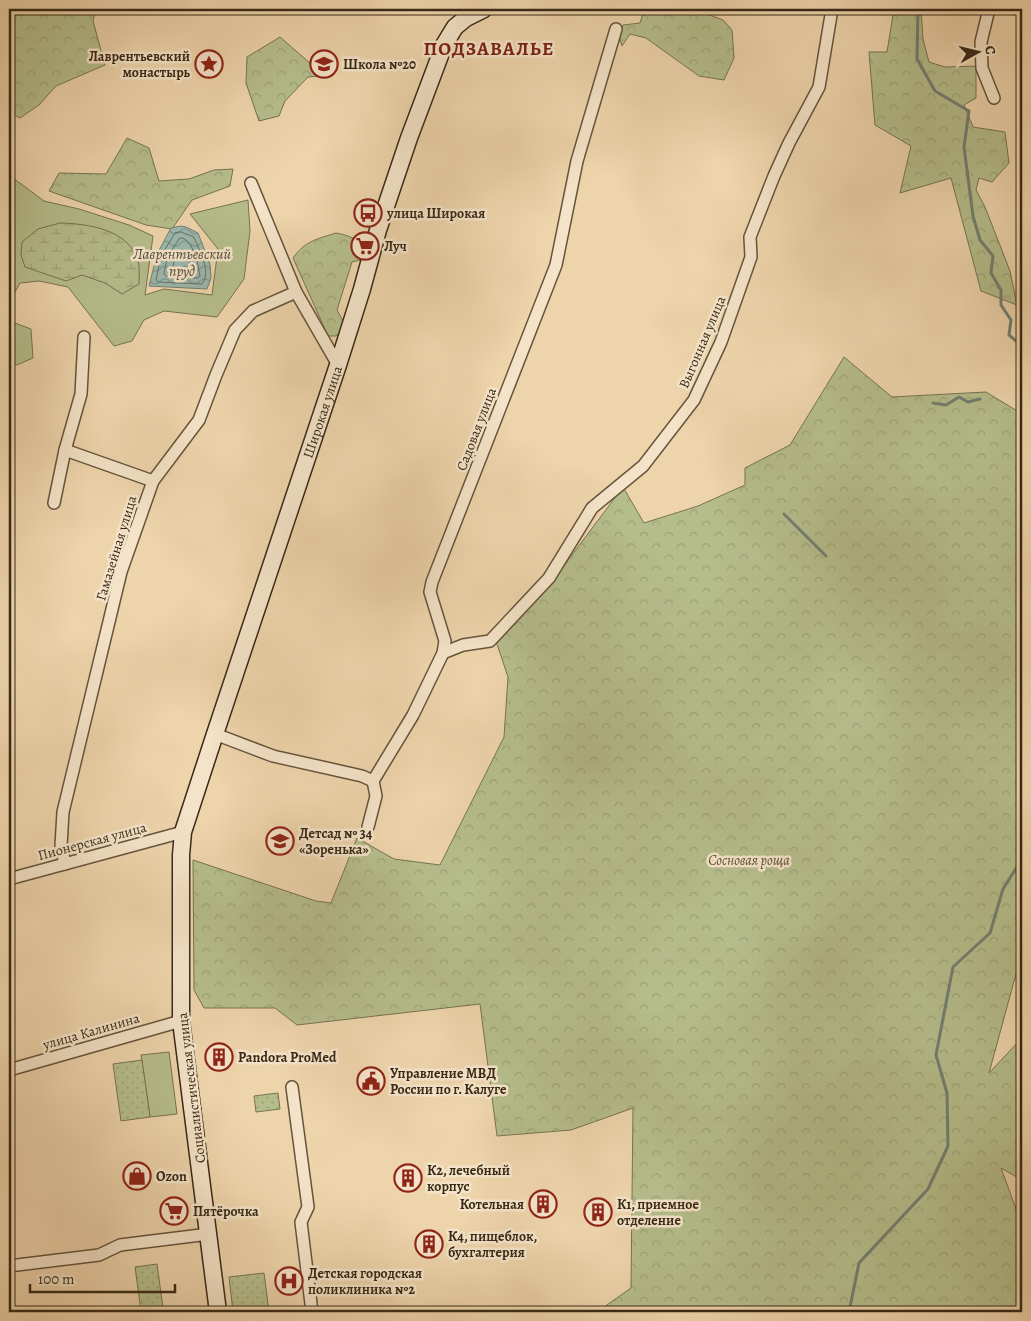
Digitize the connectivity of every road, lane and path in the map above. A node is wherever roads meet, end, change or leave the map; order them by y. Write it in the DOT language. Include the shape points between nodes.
graph roads {
  1 [pos="832,9"];
  2 [pos="989,9"];
  3 [pos="480,10"];
  4 [pos="616,29"];
  5 [pos="994,98"];
  6 [pos="251,183"];
  7 [pos="296,292"];
  8 [pos="84,336"];
  9 [pos="338,365"];
  10 [pos="65,450"];
  11 [pos="153,482"];
  12 [pos="54,503"];
  13 [pos="443,653"];
  14 [pos="214,734"];
  15 [pos="373,781"];
  16 [pos="368,827"];
  17 [pos="183,832"];
  18 [pos="65,864"];
  19 [pos="9,879"];
  20 [pos="181,1021"];
  21 [pos="9,1070"];
  22 [pos="292,1087"];
  23 [pos="209,1234"];
  24 [pos="9,1266"];
  25 [pos="218,1312"];
  26 [pos="312,1312"];
  1 -- 13 [label="street, Выгонная улица" via="819,87 774,176 750,237 752,257 721,342 694,400 643,466 592,508 549,578 490,641 464,645"];
  2 -- 5 [label="street" via="981,42 982,68"];
  3 -- 9 [label="street, Широкая улица" via="455,27 444,45 378,230"];
  4 -- 13 [label="street, Садовая улица" via="577,161 556,264 432,582 430,592 445,641"];
  6 -- 7 [label="street"];
  7 -- 9 [label="street"];
  7 -- 11 [label="street, Гамазейная улица" via="253,311 235,330 199,420"];
  8 -- 10 [label="street" via="81,394"];
  9 -- 14 [label="street, Широкая улица"];
  10 -- 11 [label="street"];
  10 -- 12 [label="street"];
  11 -- 18 [label="street, Гамазейная улица" via="121,572 63,812 61,846"];
  13 -- 15 [label="street, Садовая улица" via="413,715"];
  14 -- 15 [label="street" via="273,756"];
  14 -- 17 [label="street, Широкая улица"];
  15 -- 16 [label="street" via="376,796"];
  17 -- 18 [label="street, Пионерская улица"];
  17 -- 20 [label="street, Социалистическая улица"];
  18 -- 19 [label="street, Пионерская улица"];
  20 -- 21 [label="street, улица Калинина"];
  20 -- 23 [label="street, Социалистическая улица"];
  22 -- 26 [label="street" via="308,1207 301,1222"];
  23 -- 24 [label="street" via="120,1245 100,1255"];
  23 -- 25 [label="street, Социалистическая улица"];
}
